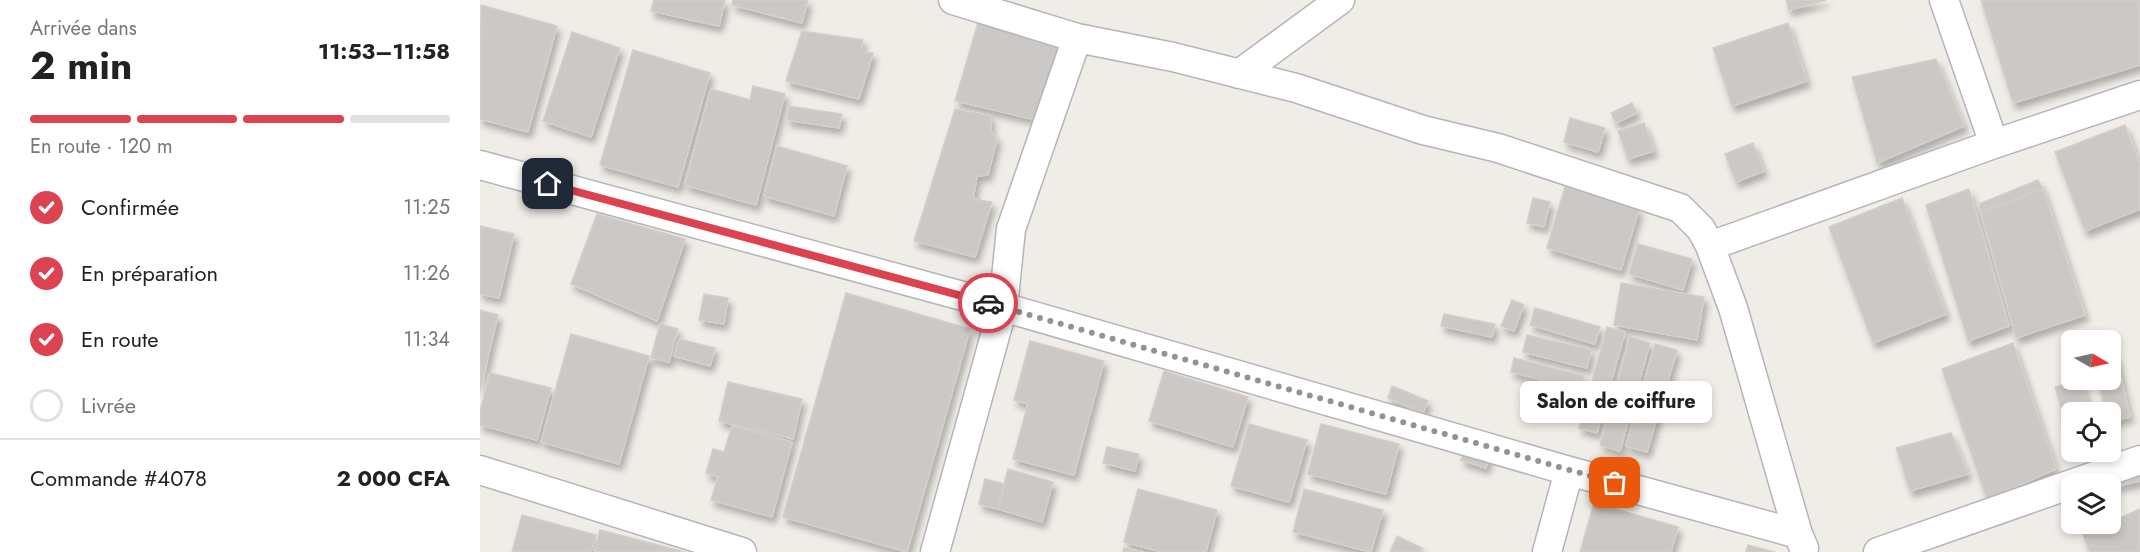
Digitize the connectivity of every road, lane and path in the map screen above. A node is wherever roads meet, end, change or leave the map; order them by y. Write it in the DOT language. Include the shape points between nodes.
graph roads {
  1 [pos="1340,0"];
  2 [pos="1944,0"];
  3 [pos="963,1"];
  4 [pos="1077,38"];
  5 [pos="1239,74"];
  6 [pos="2140,95"];
  7 [pos="1994,144"];
  8 [pos="480,165"];
  9 [pos="1710,246"];
  10 [pos="1003,307"];
  11 [pos="2140,460"];
  12 [pos="480,470"];
  13 [pos="1569,471"];
  14 [pos="1802,543"];
  15 [pos="742,552"];
  16 [pos="935,552"];
  17 [pos="1547,552"];
  18 [pos="1878,552"];
  1 -- 5 [label="street"];
  2 -- 7 [label="street"];
  3 -- 4 [label="street"];
  4 -- 5 [label="street"];
  4 -- 10 [label="street" via="1011,229"];
  5 -- 9 [label="street" via="1296,88 1423,130 1498,148 1680,208 1701,229"];
  6 -- 7 [label="street"];
  7 -- 9 [label="street"];
  8 -- 10 [label="street"];
  9 -- 14 [label="street" via="1733,308"];
  10 -- 13 [label="street"];
  10 -- 16 [label="street"];
  11 -- 18 [label="street"];
  12 -- 15 [label="street"];
  13 -- 14 [label="street"];
  13 -- 17 [label="street"];
}
